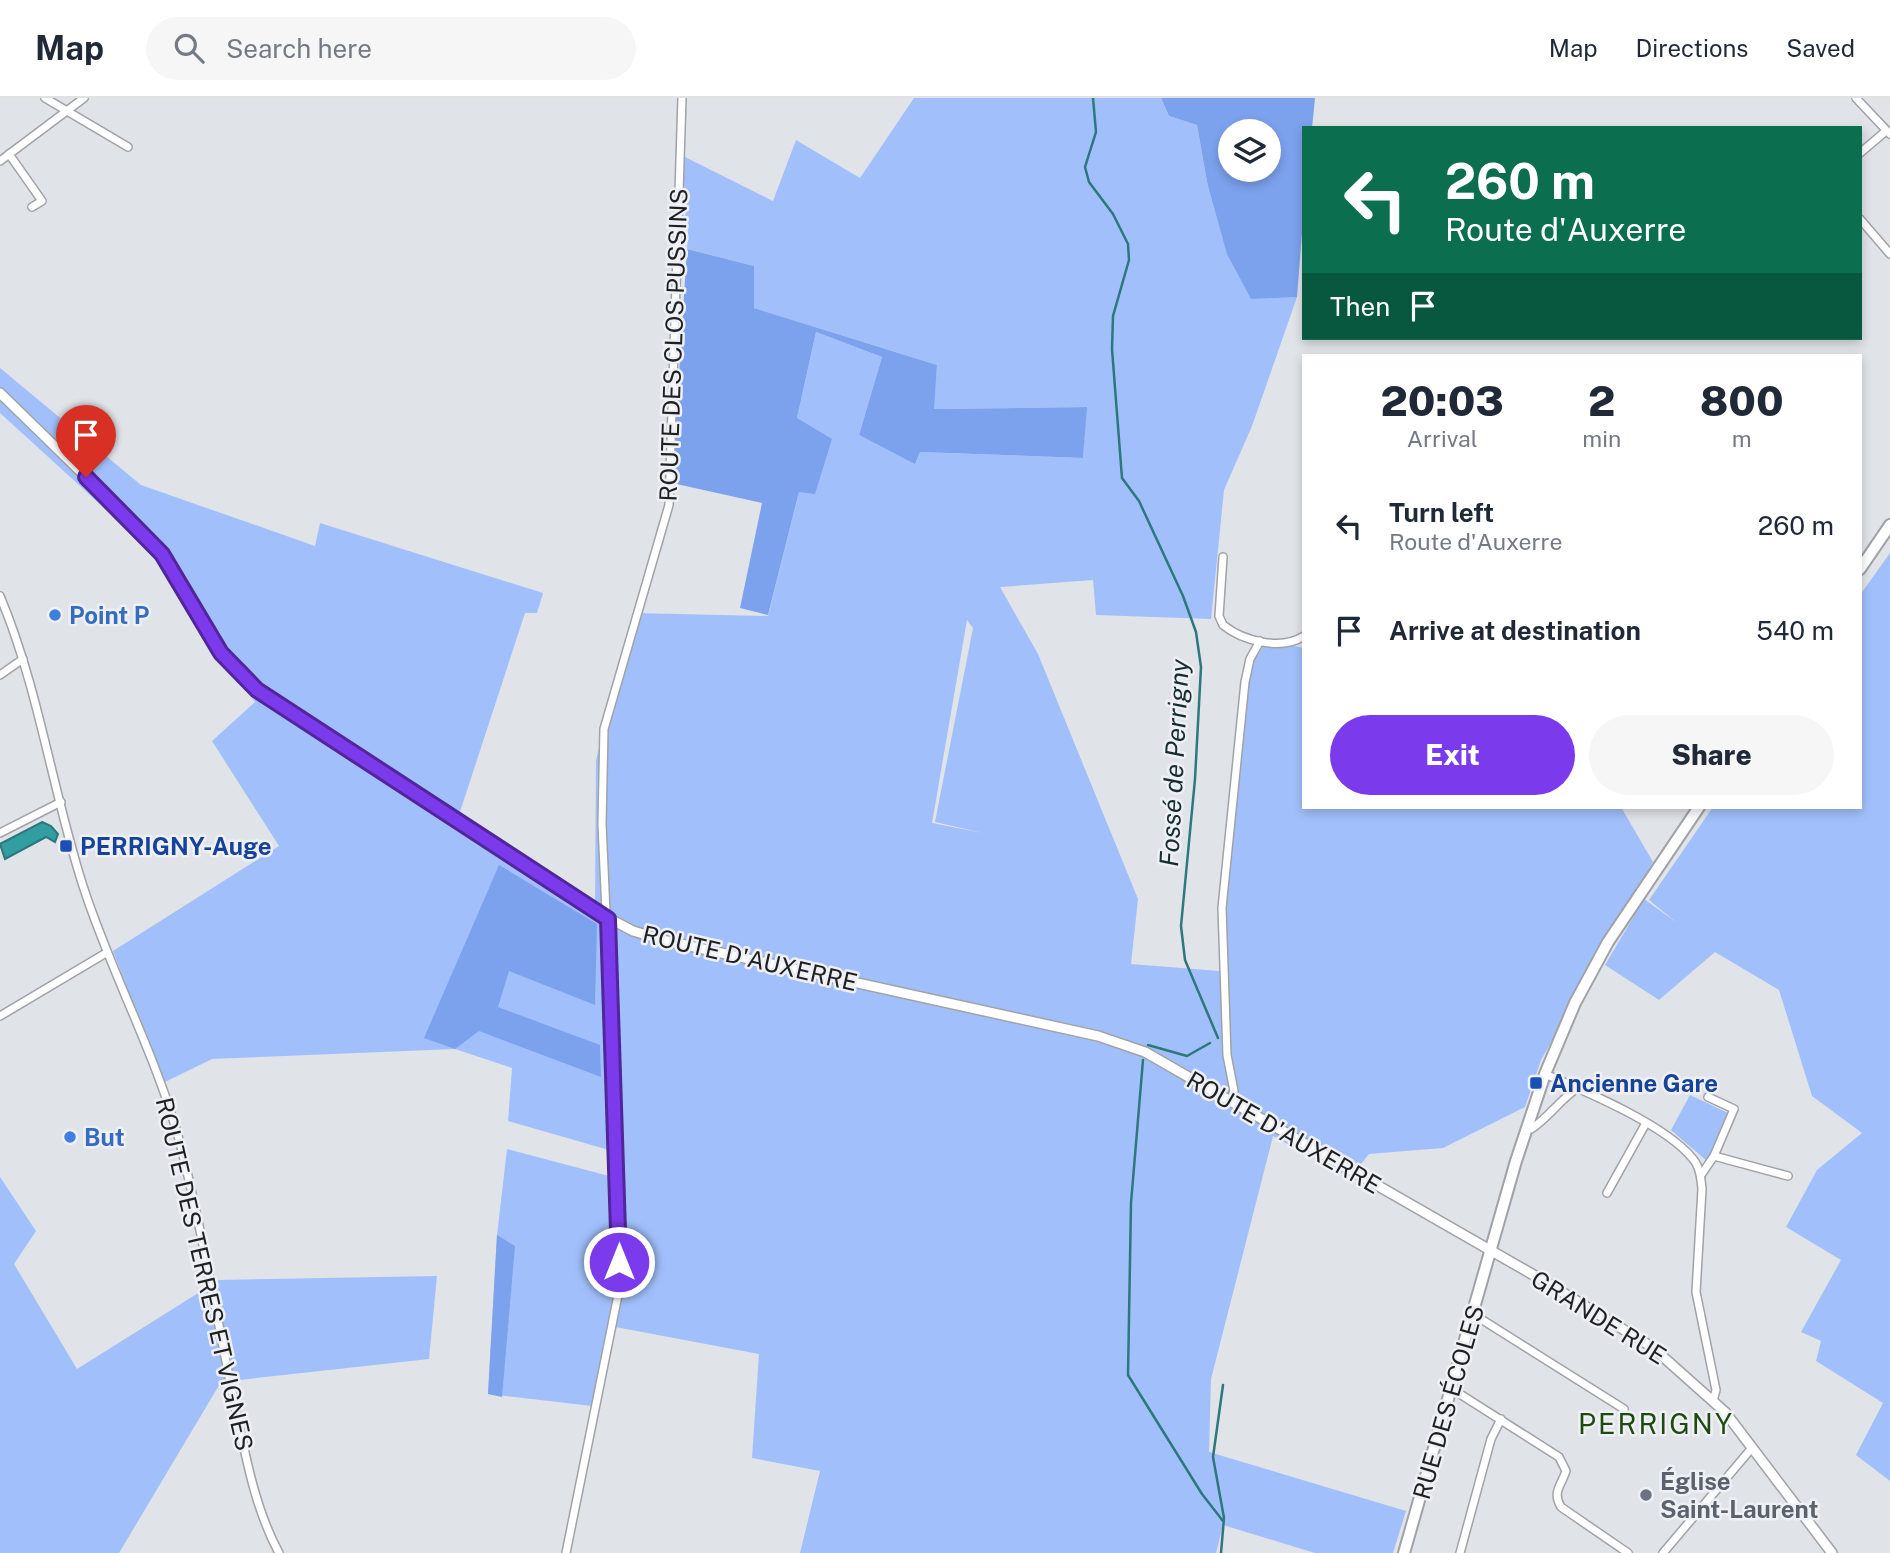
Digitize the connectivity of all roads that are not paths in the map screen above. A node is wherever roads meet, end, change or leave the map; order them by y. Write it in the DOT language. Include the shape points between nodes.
graph roads {
  1 [pos="45,98"];
  2 [pos="84,98"];
  3 [pos="682,98"];
  4 [pos="1856,98"];
  5 [pos="67,111"];
  6 [pos="1888,133"];
  7 [pos="128,147"];
  8 [pos="1862,152"];
  9 [pos="9,154"];
  10 [pos="0,160"];
  11 [pos="32,207"];
  12 [pos="1862,221"];
  13 [pos="1890,254"];
  14 [pos="0,393"];
  15 [pos="1890,526"];
  16 [pos="1223,557"];
  17 [pos="1862,566"];
  18 [pos="0,596"];
  19 [pos="1302,637"];
  20 [pos="1260,641"];
  21 [pos="23,659"];
  22 [pos="0,675"];
  23 [pos="61,802"];
  24 [pos="1698,809"];
  25 [pos="0,833"];
  26 [pos="608,919"];
  27 [pos="106,953"];
  28 [pos="0,1016"];
  29 [pos="1545,1074"];
  30 [pos="1576,1089"];
  31 [pos="1708,1097"];
  32 [pos="1230,1101"];
  33 [pos="1646,1123"];
  34 [pos="1527,1128"];
  35 [pos="1714,1156"];
  36 [pos="1701,1175"];
  37 [pos="1788,1176"];
  38 [pos="1607,1193"];
  39 [pos="1492,1251"];
  40 [pos="1473,1314"];
  41 [pos="1452,1389"];
  42 [pos="1713,1401"];
  43 [pos="1624,1409"];
  44 [pos="1501,1419"];
  45 [pos="1751,1449"];
  46 [pos="279,1553"];
  47 [pos="566,1553"];
  48 [pos="1404,1553"];
  49 [pos="1461,1553"];
  50 [pos="1628,1553"];
  51 [pos="1663,1553"];
  52 [pos="1832,1553"];
  1 -- 5 [label="street"];
  2 -- 5 [label="street"];
  3 -- 26 [label="street, ROUTE DES CLOS PUSSINS" via="668,505 604,729 602,824"];
  4 -- 6 [label="street"];
  5 -- 7 [label="street"];
  5 -- 9 [label="street"];
  6 -- 8 [label="street"];
  9 -- 10 [label="street"];
  9 -- 11 [label="street" via="42,201"];
  12 -- 13 [label="street"];
  14 -- 26 [label="street, ROUTE D'AUXERRE" via="151,540 221,653 243,678"];
  15 -- 17 [label="main road"];
  16 -- 20 [label="street" via="1219,616 1223,625"];
  18 -- 21 [label="street, ROUTE DES TERRES ET VIGNES"];
  19 -- 20 [label="street" via="1274,644"];
  20 -- 32 [label="street" via="1245,682 1222,908 1227,1055 1234,1091"];
  21 -- 22 [label="street"];
  21 -- 23 [label="street, ROUTE DES TERRES ET VIGNES"];
  23 -- 25 [label="street"];
  23 -- 27 [label="street, ROUTE DES TERRES ET VIGNES"];
  24 -- 29 [label="main road, RUE DES ÉCOLES" via="1608,942 1575,1003"];
  26 -- 32 [label="street, ROUTE D'AUXERRE" via="667,941 1112,1040 1145,1052"];
  26 -- 47 [label="street, ROUTE DES CLOS PUSSINS" via="619,1199 618,1295"];
  27 -- 28 [label="street"];
  27 -- 46 [label="street, ROUTE DES TERRES ET VIGNES" via="153,1061 180,1143 246,1454 260,1509"];
  29 -- 30 [label="street"];
  29 -- 34 [label="main road, RUE DES ÉCOLES"];
  30 -- 33 [label="street"];
  30 -- 34 [label="street" via="1542,1122"];
  31 -- 35 [label="street" via="1734,1109"];
  32 -- 39 [label="street, ROUTE D'AUXERRE"];
  33 -- 36 [label="street" via="1694,1160"];
  33 -- 38 [label="street"];
  34 -- 39 [label="main road, RUE DES ÉCOLES"];
  35 -- 36 [label="street"];
  35 -- 37 [label="street"];
  36 -- 42 [label="street" via="1696,1292 1716,1390"];
  39 -- 40 [label="main road, RUE DES ÉCOLES"];
  39 -- 42 [label="street, GRANDE RUE" via="1652,1347"];
  40 -- 41 [label="main road, RUE DES ÉCOLES"];
  40 -- 43 [label="street"];
  41 -- 44 [label="street"];
  41 -- 48 [label="main road, RUE DES ÉCOLES"];
  42 -- 45 [label="street, GRANDE RUE"];
  44 -- 49 [label="street" via="1491,1439"];
  44 -- 50 [label="street" via="1563,1462 1566,1471 1556,1498 1561,1507"];
  45 -- 51 [label="street"];
  45 -- 52 [label="street, GRANDE RUE"];
}
